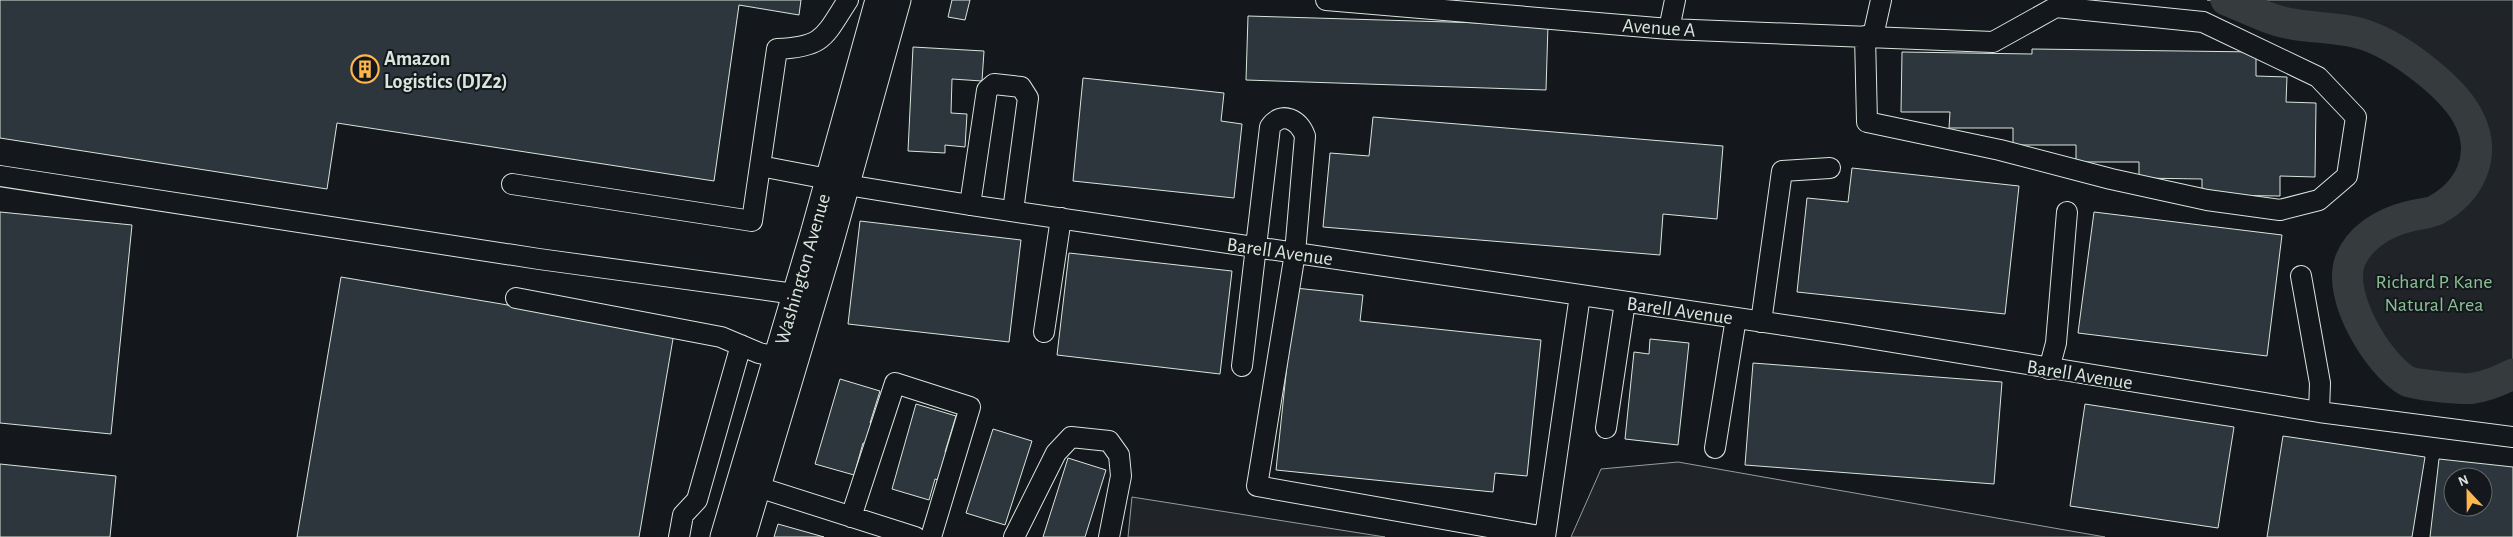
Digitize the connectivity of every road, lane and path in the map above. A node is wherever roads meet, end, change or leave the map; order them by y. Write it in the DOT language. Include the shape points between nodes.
graph roads {
  1 [pos="848,0"];
  2 [pos="878,0"];
  3 [pos="898,0"];
  4 [pos="1326,0"];
  5 [pos="1660,0"];
  6 [pos="1674,0"];
  7 [pos="1881,0"];
  8 [pos="1664,28"];
  9 [pos="1869,36"];
  10 [pos="760,166"];
  11 [pos="1830,168"];
  12 [pos="0,176"];
  13 [pos="838,182"];
  14 [pos="512,184"];
  15 [pos="970,205"];
  16 [pos="1013,211"];
  17 [pos="2067,212"];
  18 [pos="1061,218"];
  19 [pos="1255,247"];
  20 [pos="1295,253"];
  21 [pos="2301,276"];
  22 [pos="795,294"];
  23 [pos="1580,295"];
  24 [pos="516,298"];
  25 [pos="1625,302"];
  26 [pos="1736,318"];
  27 [pos="1762,322"];
  28 [pos="1044,332"];
  29 [pos="740,345"];
  30 [pos="778,357"];
  31 [pos="1242,366"];
  32 [pos="2049,369"];
  33 [pos="2319,412"];
  34 [pos="1606,428"];
  35 [pos="2513,437"];
  36 [pos="1715,448"];
  37 [pos="758,486"];
  38 [pos="854,524"];
  39 [pos="679,537"];
  40 [pos="723,537"];
  41 [pos="744,537"];
  42 [pos="915,537"];
  43 [pos="931,537"];
  44 [pos="1014,537"];
  45 [pos="1109,537"];
  1 -- 10 [label="street" via="818,42 804,48 777,49"];
  2 -- 13 [label="main road, Washington Avenue"];
  3 -- 13 [label="main road, Washington Avenue"];
  4 -- 8 [label="street, Avenue A"];
  5 -- 8 [label="street"];
  6 -- 8 [label="street"];
  7 -- 9 [label="street"];
  8 -- 9 [label="street, Avenue A"];
  9 -- 9 [label="street, Avenue A" via="1867,122 2207,200 2280,210 2319,200 2347,176 2356,117 2318,77 2203,22 2056,7 1993,42"];
  10 -- 13 [label="street, Barell Avenue"];
  10 -- 14 [label="street" via="752,221"];
  11 -- 27 [label="street" via="1782,171"];
  12 -- 22 [label="street" via="539,259"];
  13 -- 15 [label="street, Barell Avenue"];
  13 -- 22 [label="main road, Washington Avenue"];
  13 -- 37 [label="main road, Washington Avenue"];
  15 -- 16 [label="street, Barell Avenue"];
  15 -- 16 [label="street" via="987,90 994,84 1021,87 1028,98"];
  16 -- 18 [label="street, Barell Avenue"];
  17 -- 32 [label="street" via="2056,343"];
  18 -- 19 [label="street, Barell Avenue"];
  18 -- 28 [label="street"];
  19 -- 20 [label="street, Barell Avenue"];
  19 -- 20 [label="street" via="1270,127 1274,121 1291,118 1302,126 1305,136"];
  19 -- 31 [label="street"];
  20 -- 23 [label="street, Barell Avenue"];
  20 -- 23 [label="street" via="1257,486 1545,537"];
  21 -- 33 [label="street" via="2320,383"];
  22 -- 30 [label="main road, Washington Avenue"];
  23 -- 25 [label="street, Barell Avenue"];
  24 -- 29 [label="street" via="721,337"];
  25 -- 26 [label="street, Barell Avenue"];
  25 -- 34 [label="street"];
  26 -- 27 [label="street, Barell Avenue"];
  26 -- 36 [label="street"];
  27 -- 32 [label="street, Barell Avenue"];
  29 -- 30 [label="street"];
  29 -- 39 [label="street" via="697,500 683,515"];
  30 -- 40 [label="main road, Washington Avenue"];
  32 -- 33 [label="street, Barell Avenue"];
  33 -- 35 [label="street, Barell Avenue"];
  37 -- 38 [label="street"];
  37 -- 41 [label="main road, Washington Avenue"];
  38 -- 42 [label="street"];
  38 -- 43 [label="street" via="895,384 970,407"];
  44 -- 45 [label="street" via="1056,453 1071,437 1109,441 1119,455 1122,476"];
}
